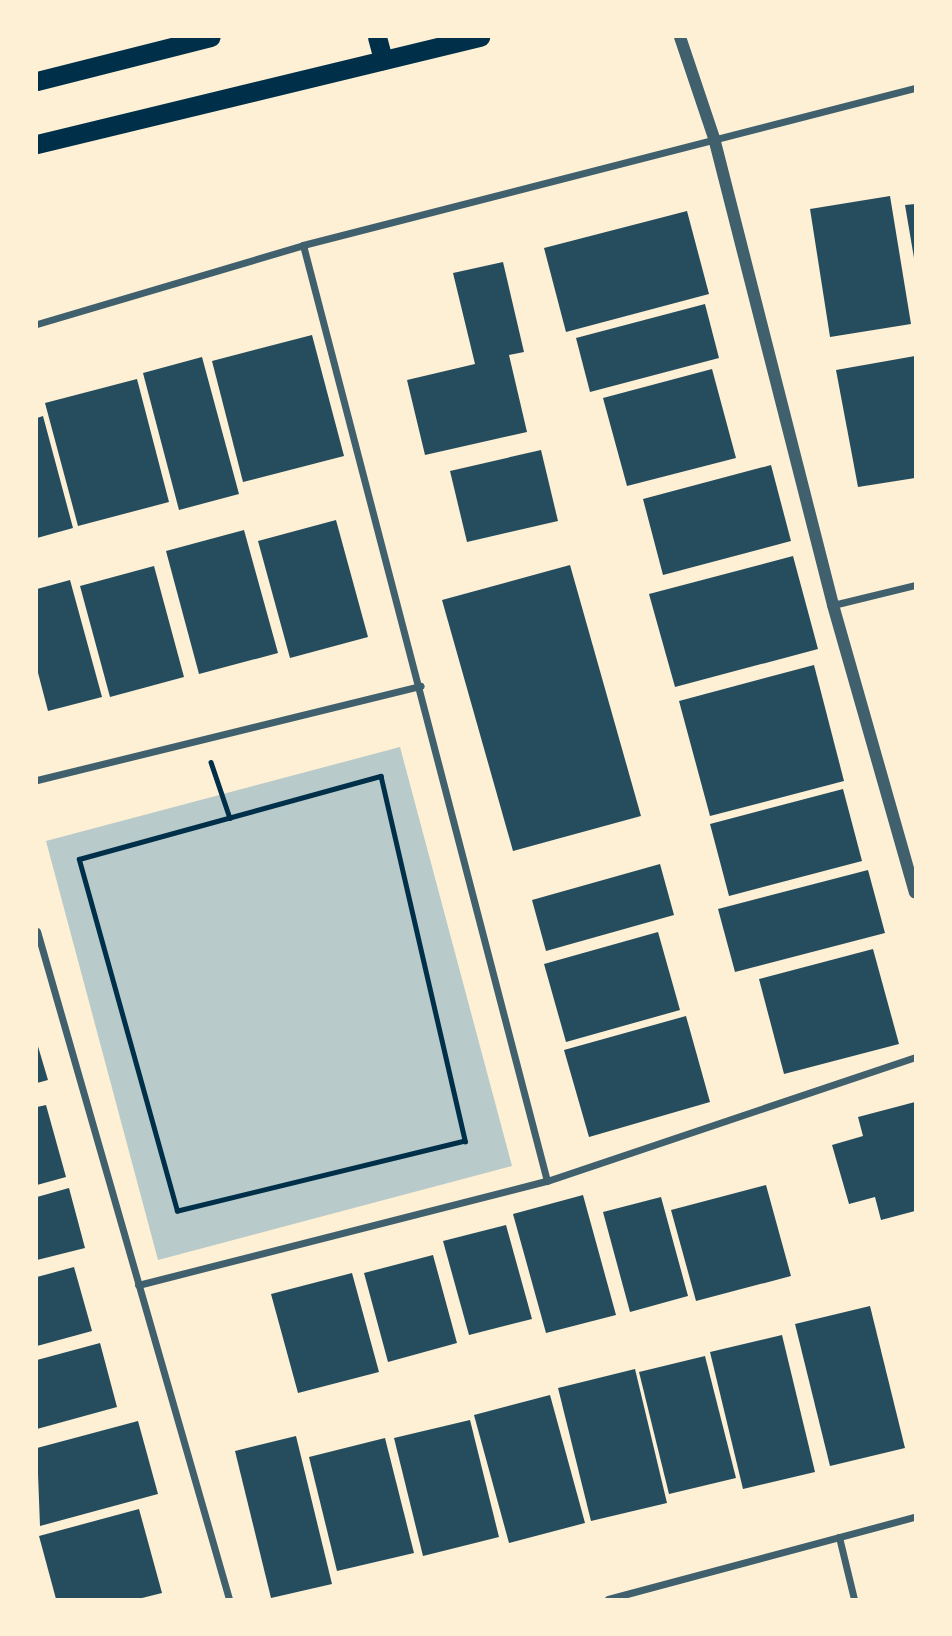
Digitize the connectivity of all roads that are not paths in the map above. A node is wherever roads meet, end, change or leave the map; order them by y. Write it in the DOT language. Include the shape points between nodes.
graph roads {
  1 [pos="211,37"];
  2 [pos="377,37"];
  3 [pos="480,37"];
  4 [pos="680,37"];
  5 [pos="383,60"];
  6 [pos="37,81"];
  7 [pos="915,88"];
  8 [pos="714,138"];
  9 [pos="37,144"];
  10 [pos="303,245"];
  11 [pos="37,324"];
  12 [pos="915,585"];
  13 [pos="833,605"];
  14 [pos="421,686"];
  15 [pos="37,780"];
  16 [pos="915,893"];
  17 [pos="37,931"];
  18 [pos="915,1057"];
  19 [pos="547,1181"];
  20 [pos="138,1285"];
  21 [pos="915,1517"];
  22 [pos="839,1537"];
  23 [pos="229,1599"];
  24 [pos="608,1599"];
  25 [pos="854,1599"];
  1 -- 6 [label="highway"];
  2 -- 5 [label="highway"];
  3 -- 5 [label="highway"];
  4 -- 8 [label="street"];
  5 -- 9 [label="highway"];
  7 -- 8 [label="street"];
  8 -- 10 [label="street"];
  8 -- 13 [label="street"];
  10 -- 11 [label="street"];
  10 -- 14 [label="street"];
  12 -- 13 [label="street"];
  13 -- 16 [label="street"];
  14 -- 15 [label="street"];
  14 -- 19 [label="street"];
  17 -- 20 [label="street"];
  18 -- 19 [label="street"];
  19 -- 20 [label="street"];
  20 -- 23 [label="street"];
  21 -- 22 [label="street"];
  22 -- 24 [label="street"];
  22 -- 25 [label="street"];
}
